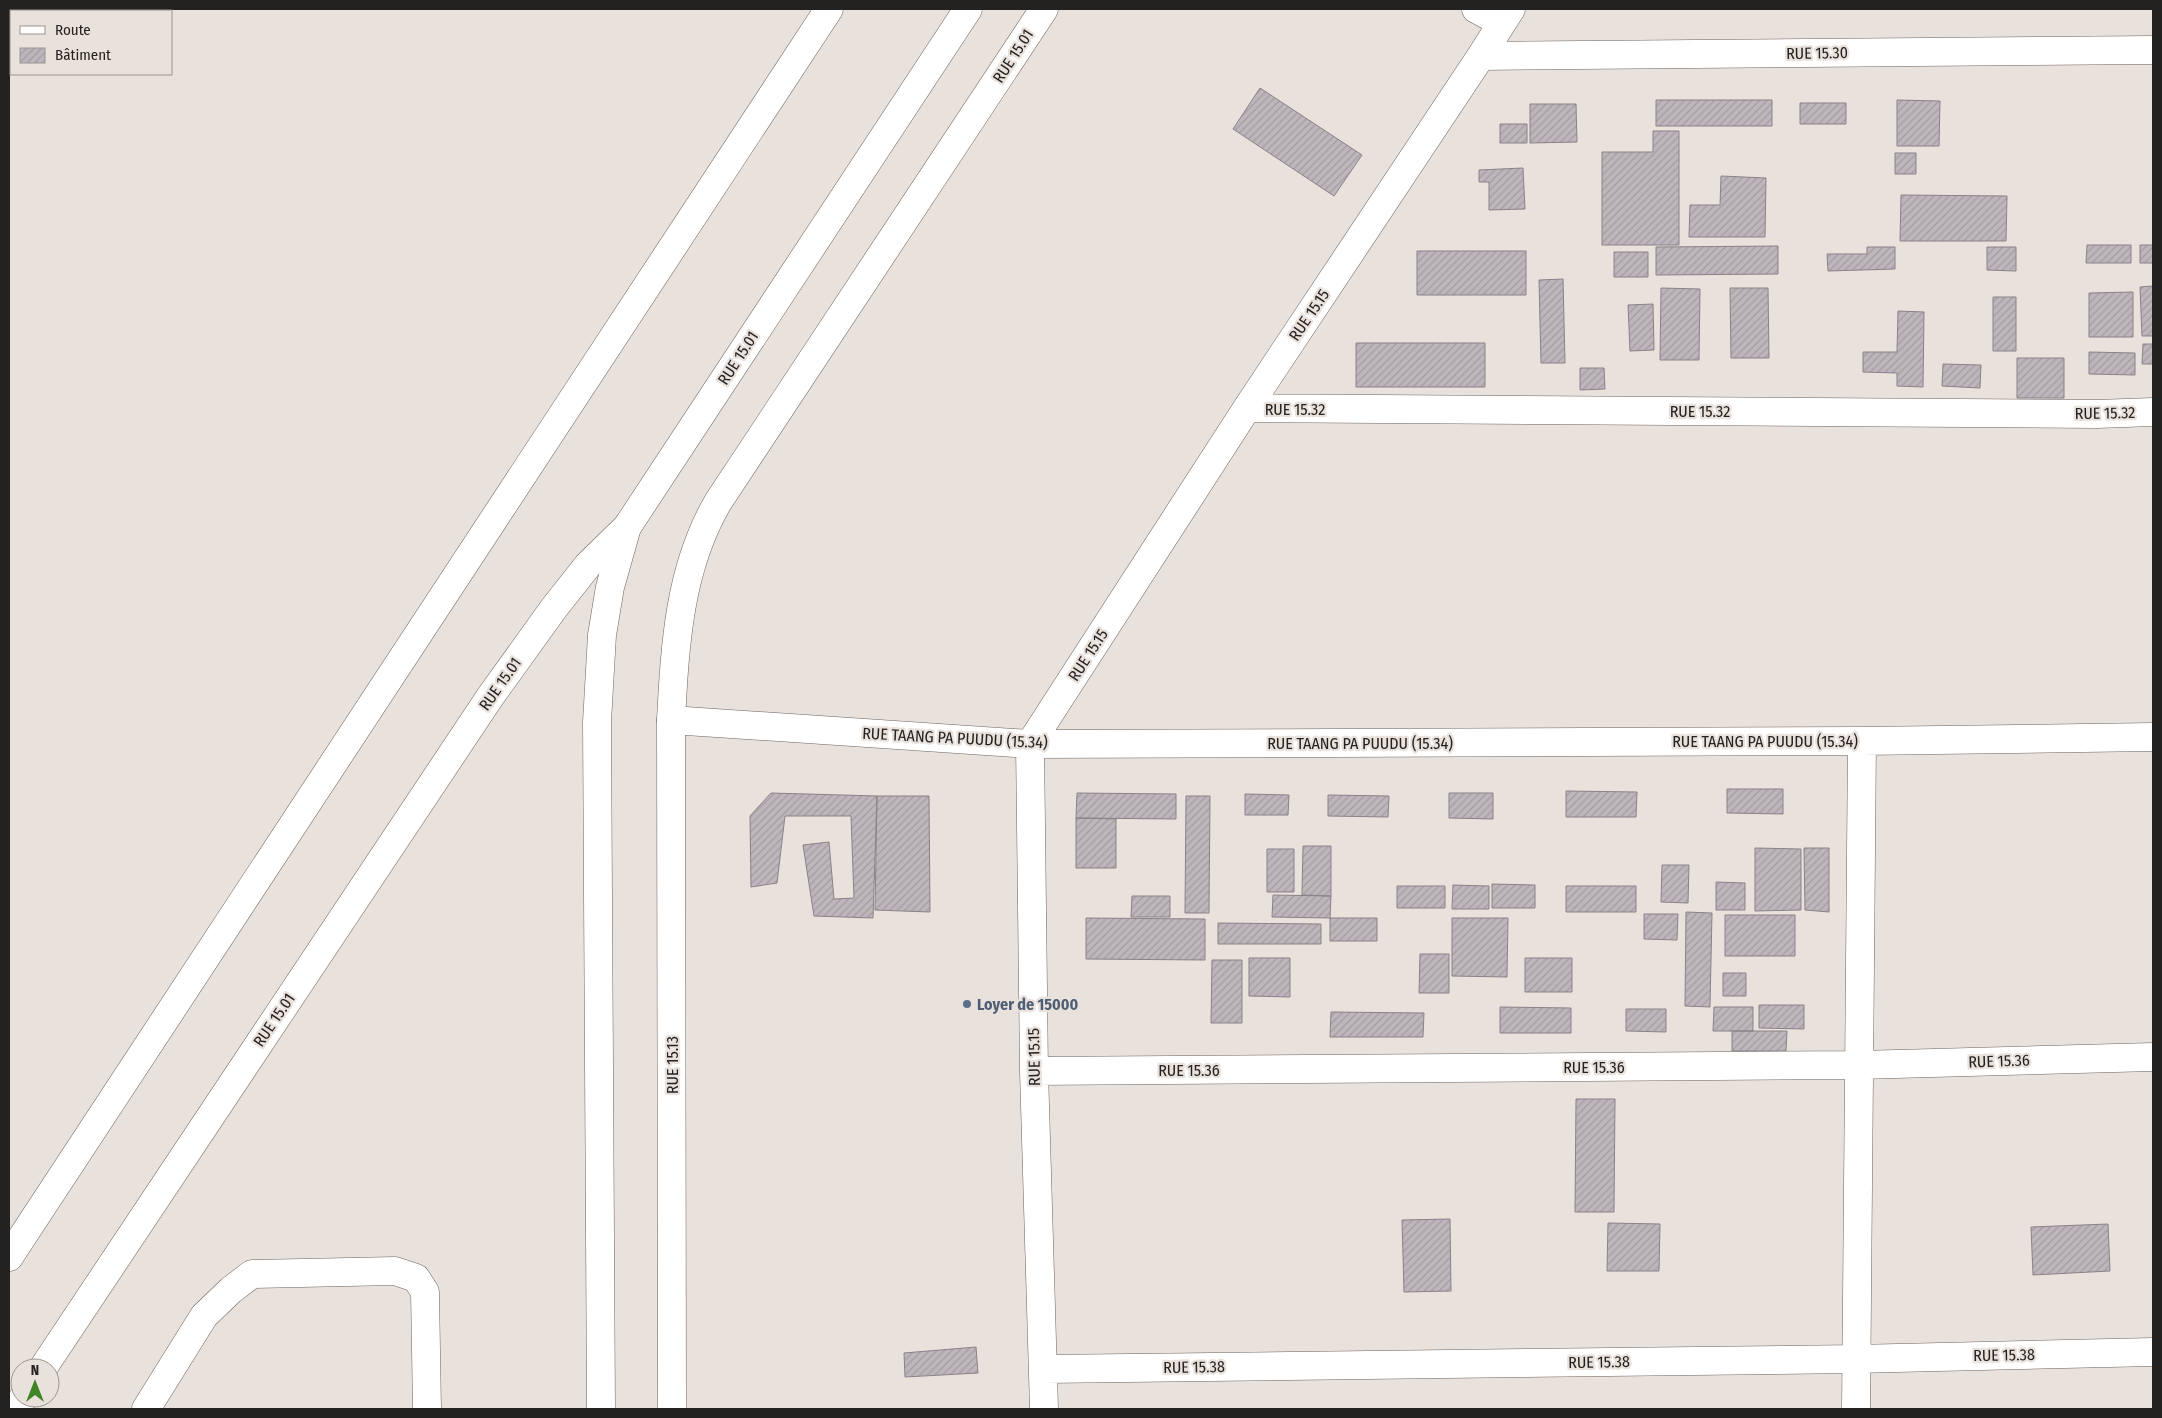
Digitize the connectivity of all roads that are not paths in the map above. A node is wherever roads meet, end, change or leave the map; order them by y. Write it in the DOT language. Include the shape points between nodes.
graph roads {
  1 [pos="829,9"];
  2 [pos="968,9"];
  3 [pos="1044,9"];
  4 [pos="1476,9"];
  5 [pos="1506,16"];
  6 [pos="2153,50"];
  7 [pos="1481,56"];
  8 [pos="1247,408"];
  9 [pos="2153,412"];
  10 [pos="627,527"];
  11 [pos="671,720"];
  12 [pos="2153,737"];
  13 [pos="1862,741"];
  14 [pos="1030,744"];
  15 [pos="2153,1057"];
  16 [pos="1859,1065"];
  17 [pos="1034,1071"];
  18 [pos="9,1258"];
  19 [pos="2153,1352"];
  20 [pos="50,1358"];
  21 [pos="1855,1358"];
  22 [pos="1045,1368"];
  23 [pos="146,1409"];
  24 [pos="427,1409"];
  25 [pos="601,1409"];
  26 [pos="672,1409"];
  27 [pos="1044,1409"];
  28 [pos="1856,1409"];
  1 -- 18 [label="street"];
  2 -- 10 [label="street, RUE 15.01"];
  3 -- 11 [label="street, RUE 15.01" via="706,523 678,617"];
  4 -- 5 [label="street"];
  5 -- 7 [label="street, RUE 15.15"];
  6 -- 7 [label="street, RUE 15.30"];
  7 -- 8 [label="street, RUE 15.15"];
  8 -- 9 [label="street, RUE 15.32"];
  8 -- 14 [label="street, RUE 15.15"];
  10 -- 20 [label="street, RUE 15.01" via="588,565 490,697"];
  10 -- 25 [label="street" via="610,587 602,635 597,722"];
  11 -- 14 [label="street, RUE TAANG PA PUUDU (15.34)"];
  11 -- 26 [label="street, RUE 15.13"];
  12 -- 13 [label="street, RUE TAANG PA PUUDU (15.34)"];
  13 -- 14 [label="street, RUE TAANG PA PUUDU (15.34)"];
  13 -- 16 [label="street"];
  14 -- 17 [label="street, RUE 15.15"];
  15 -- 16 [label="street, RUE 15.36"];
  16 -- 17 [label="street, RUE 15.36"];
  16 -- 21 [label="street"];
  17 -- 22 [label="street, RUE 15.15"];
  19 -- 21 [label="street, RUE 15.38"];
  21 -- 22 [label="street, RUE 15.38"];
  21 -- 28 [label="street"];
  22 -- 27 [label="street, RUE 15.15"];
  23 -- 24 [label="street" via="204,1316 252,1274 395,1271 416,1278 426,1292"];
}
